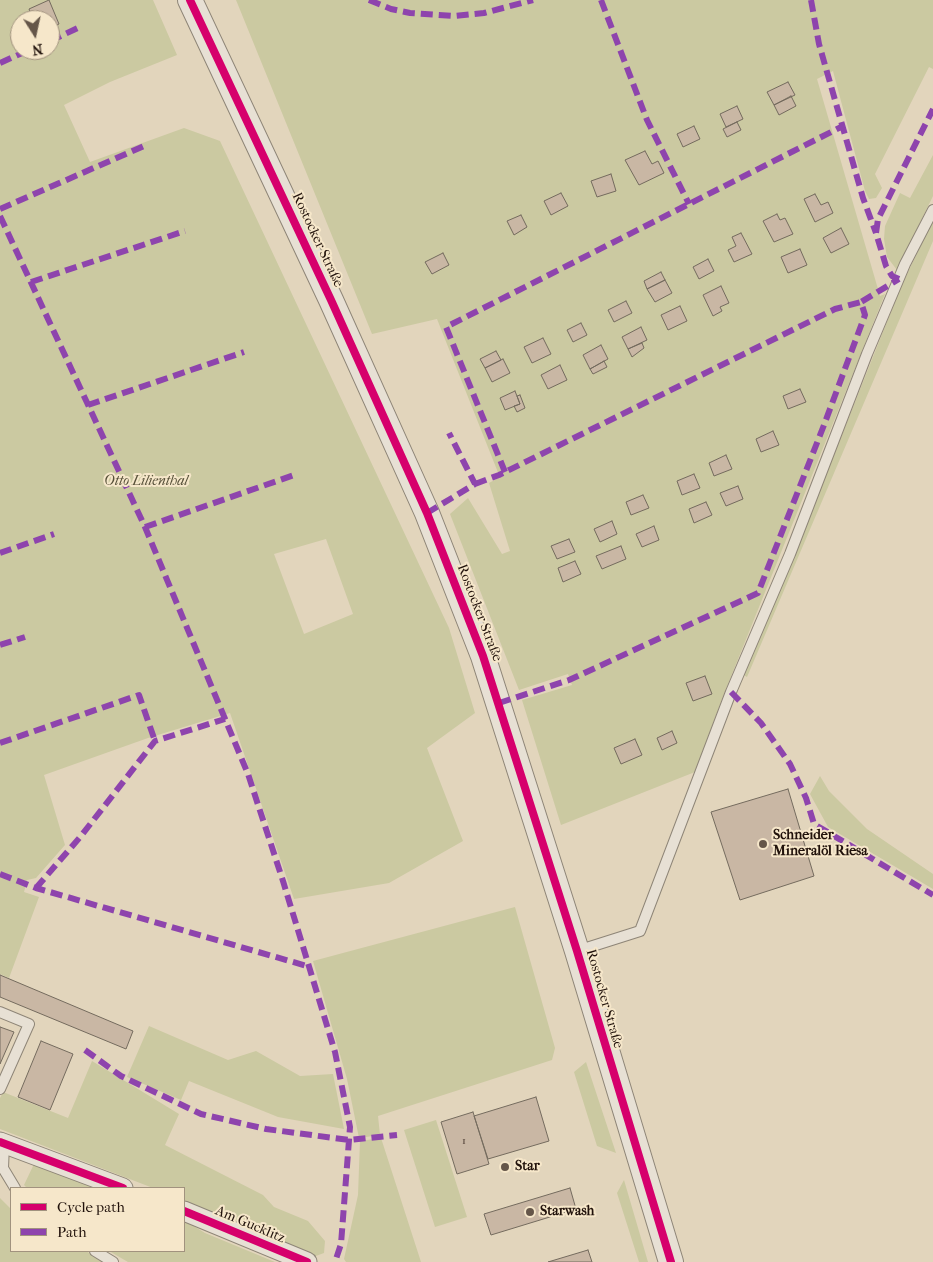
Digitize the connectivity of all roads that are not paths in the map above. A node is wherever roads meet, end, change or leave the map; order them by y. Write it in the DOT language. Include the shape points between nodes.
graph roads {
  1 [pos="190,0"];
  2 [pos="933,210"];
  3 [pos="577,951"];
  4 [pos="0,1012"];
  5 [pos="0,1089"];
  6 [pos="2,1143"];
  7 [pos="14,1187"];
  8 [pos="120,1187"];
  9 [pos="185,1211"];
  10 [pos="97,1252"];
  11 [pos="113,1262"];
  12 [pos="307,1262"];
  13 [pos="671,1262"];
  1 -- 3 [label="street, Rostocker Straße" via="427,513 483,656"];
  2 -- 3 [label="lane" via="905,264 866,354 640,931"];
  3 -- 13 [label="street, Rostocker Straße"];
  4 -- 5 [label="lane" via="30,1024"];
  6 -- 7 [label="lane" via="3,1168"];
  6 -- 8 [label="street"];
  9 -- 12 [label="street, Am Gucklitz"];
  10 -- 11 [label="lane"];
}
